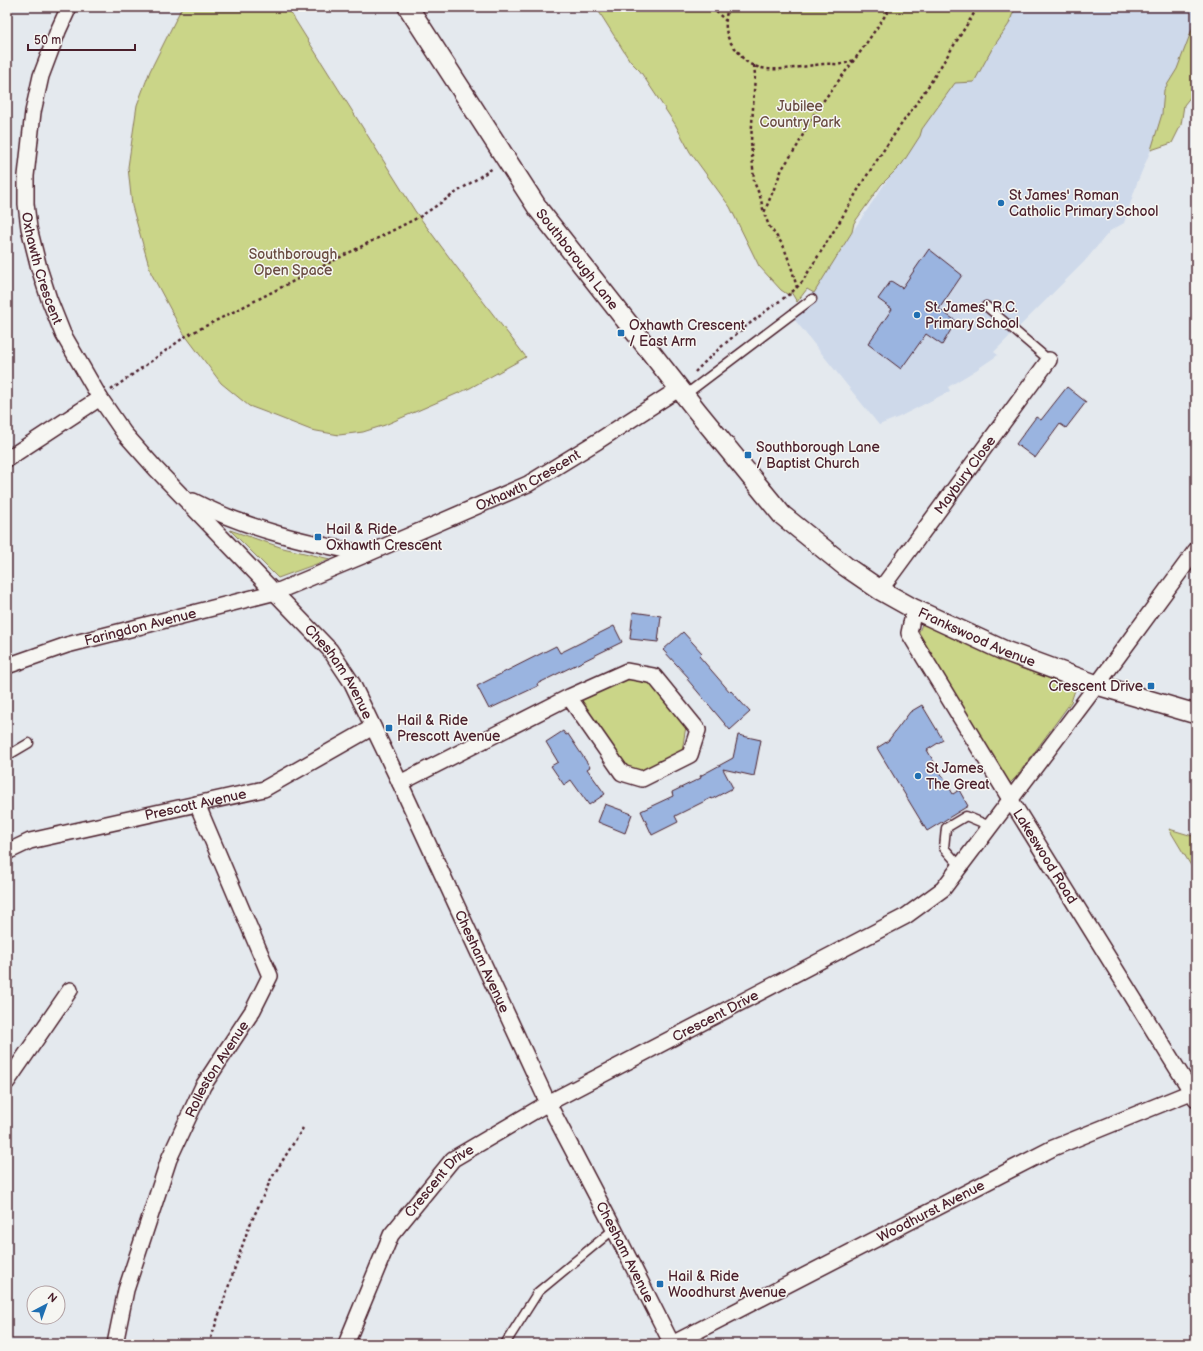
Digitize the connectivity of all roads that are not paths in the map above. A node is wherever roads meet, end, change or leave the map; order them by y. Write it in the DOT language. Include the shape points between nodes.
graph roads {
  1 [pos="69,7"];
  2 [pos="408,7"];
  3 [pos="812,299"];
  4 [pos="986,306"];
  5 [pos="1049,360"];
  6 [pos="682,392"];
  7 [pos="100,398"];
  8 [pos="7,458"];
  9 [pos="182,495"];
  10 [pos="782,515"];
  11 [pos="1196,550"];
  12 [pos="367,554"];
  13 [pos="880,590"];
  14 [pos="276,592"];
  15 [pos="914,609"];
  16 [pos="7,666"];
  17 [pos="1097,686"];
  18 [pos="569,697"];
  19 [pos="1196,714"];
  20 [pos="373,727"];
  21 [pos="29,743"];
  22 [pos="7,756"];
  23 [pos="400,783"];
  24 [pos="1010,799"];
  25 [pos="197,804"];
  26 [pos="990,826"];
  27 [pos="7,852"];
  28 [pos="960,866"];
  29 [pos="70,990"];
  30 [pos="7,1082"];
  31 [pos="1194,1093"];
  32 [pos="548,1104"];
  33 [pos="614,1229"];
  34 [pos="115,1344"];
  35 [pos="346,1344"];
  36 [pos="506,1344"];
  37 [pos="672,1344"];
  1 -- 7 [label="street, Oxhawth Crescent" via="41,76 34,105 26,176 26,204 34,248 49,299 63,334"];
  2 -- 6 [label="street, Southborough Lane" via="539,210"];
  3 -- 6 [label="lane"];
  4 -- 5 [label="lane"];
  5 -- 13 [label="street, Maybury Close"];
  6 -- 10 [label="street, Southborough Lane"];
  6 -- 12 [label="street, Oxhawth Crescent" via="528,484"];
  7 -- 8 [label="street"];
  7 -- 9 [label="street, Oxhawth Crescent" via="124,433"];
  9 -- 12 [label="street, Oxhawth Crescent" via="209,509 260,529"];
  9 -- 14 [label="street, Oxhawth Crescent"];
  10 -- 13 [label="street, Frankswood Avenue" via="845,566"];
  11 -- 17 [label="street, Crescent Drive"];
  12 -- 14 [label="street, Oxhawth Crescent"];
  13 -- 15 [label="street, Frankswood Avenue"];
  14 -- 16 [label="street, Faringdon Avenue" via="67,645"];
  14 -- 20 [label="street, Chesham Avenue" via="330,650 352,683"];
  15 -- 17 [label="street, Frankswood Avenue" via="1005,651"];
  15 -- 24 [label="street, Lakeswood Road" via="909,633"];
  17 -- 19 [label="street, Frankswood Avenue"];
  17 -- 24 [label="street, Crescent Drive"];
  18 -- 18 [label="street" via="628,671 654,676 698,730 690,755 642,779 622,773"];
  18 -- 23 [label="street"];
  20 -- 23 [label="street, Chesham Avenue"];
  20 -- 25 [label="street, Prescott Avenue" via="264,789"];
  21 -- 22 [label="lane"];
  23 -- 32 [label="street, Chesham Avenue"];
  24 -- 26 [label="street, Crescent Drive"];
  24 -- 31 [label="street, Lakeswood Road"];
  25 -- 27 [label="street, Prescott Avenue" via="30,841"];
  25 -- 34 [label="street, Rolleston Avenue" via="270,976 253,1010 203,1086 169,1160 126,1290"];
  26 -- 28 [label="street, Crescent Drive"];
  26 -- 28 [label="lane" via="966,816 946,828 944,848"];
  28 -- 32 [label="street, Crescent Drive" via="943,890 906,916"];
  29 -- 30 [label="street"];
  31 -- 37 [label="street, Woodhurst Avenue" via="1053,1148"];
  32 -- 33 [label="street, Chesham Avenue"];
  32 -- 35 [label="street, Crescent Drive" via="453,1159 391,1235"];
  33 -- 36 [label="lane" via="538,1292"];
  33 -- 37 [label="street, Chesham Avenue"];
}
